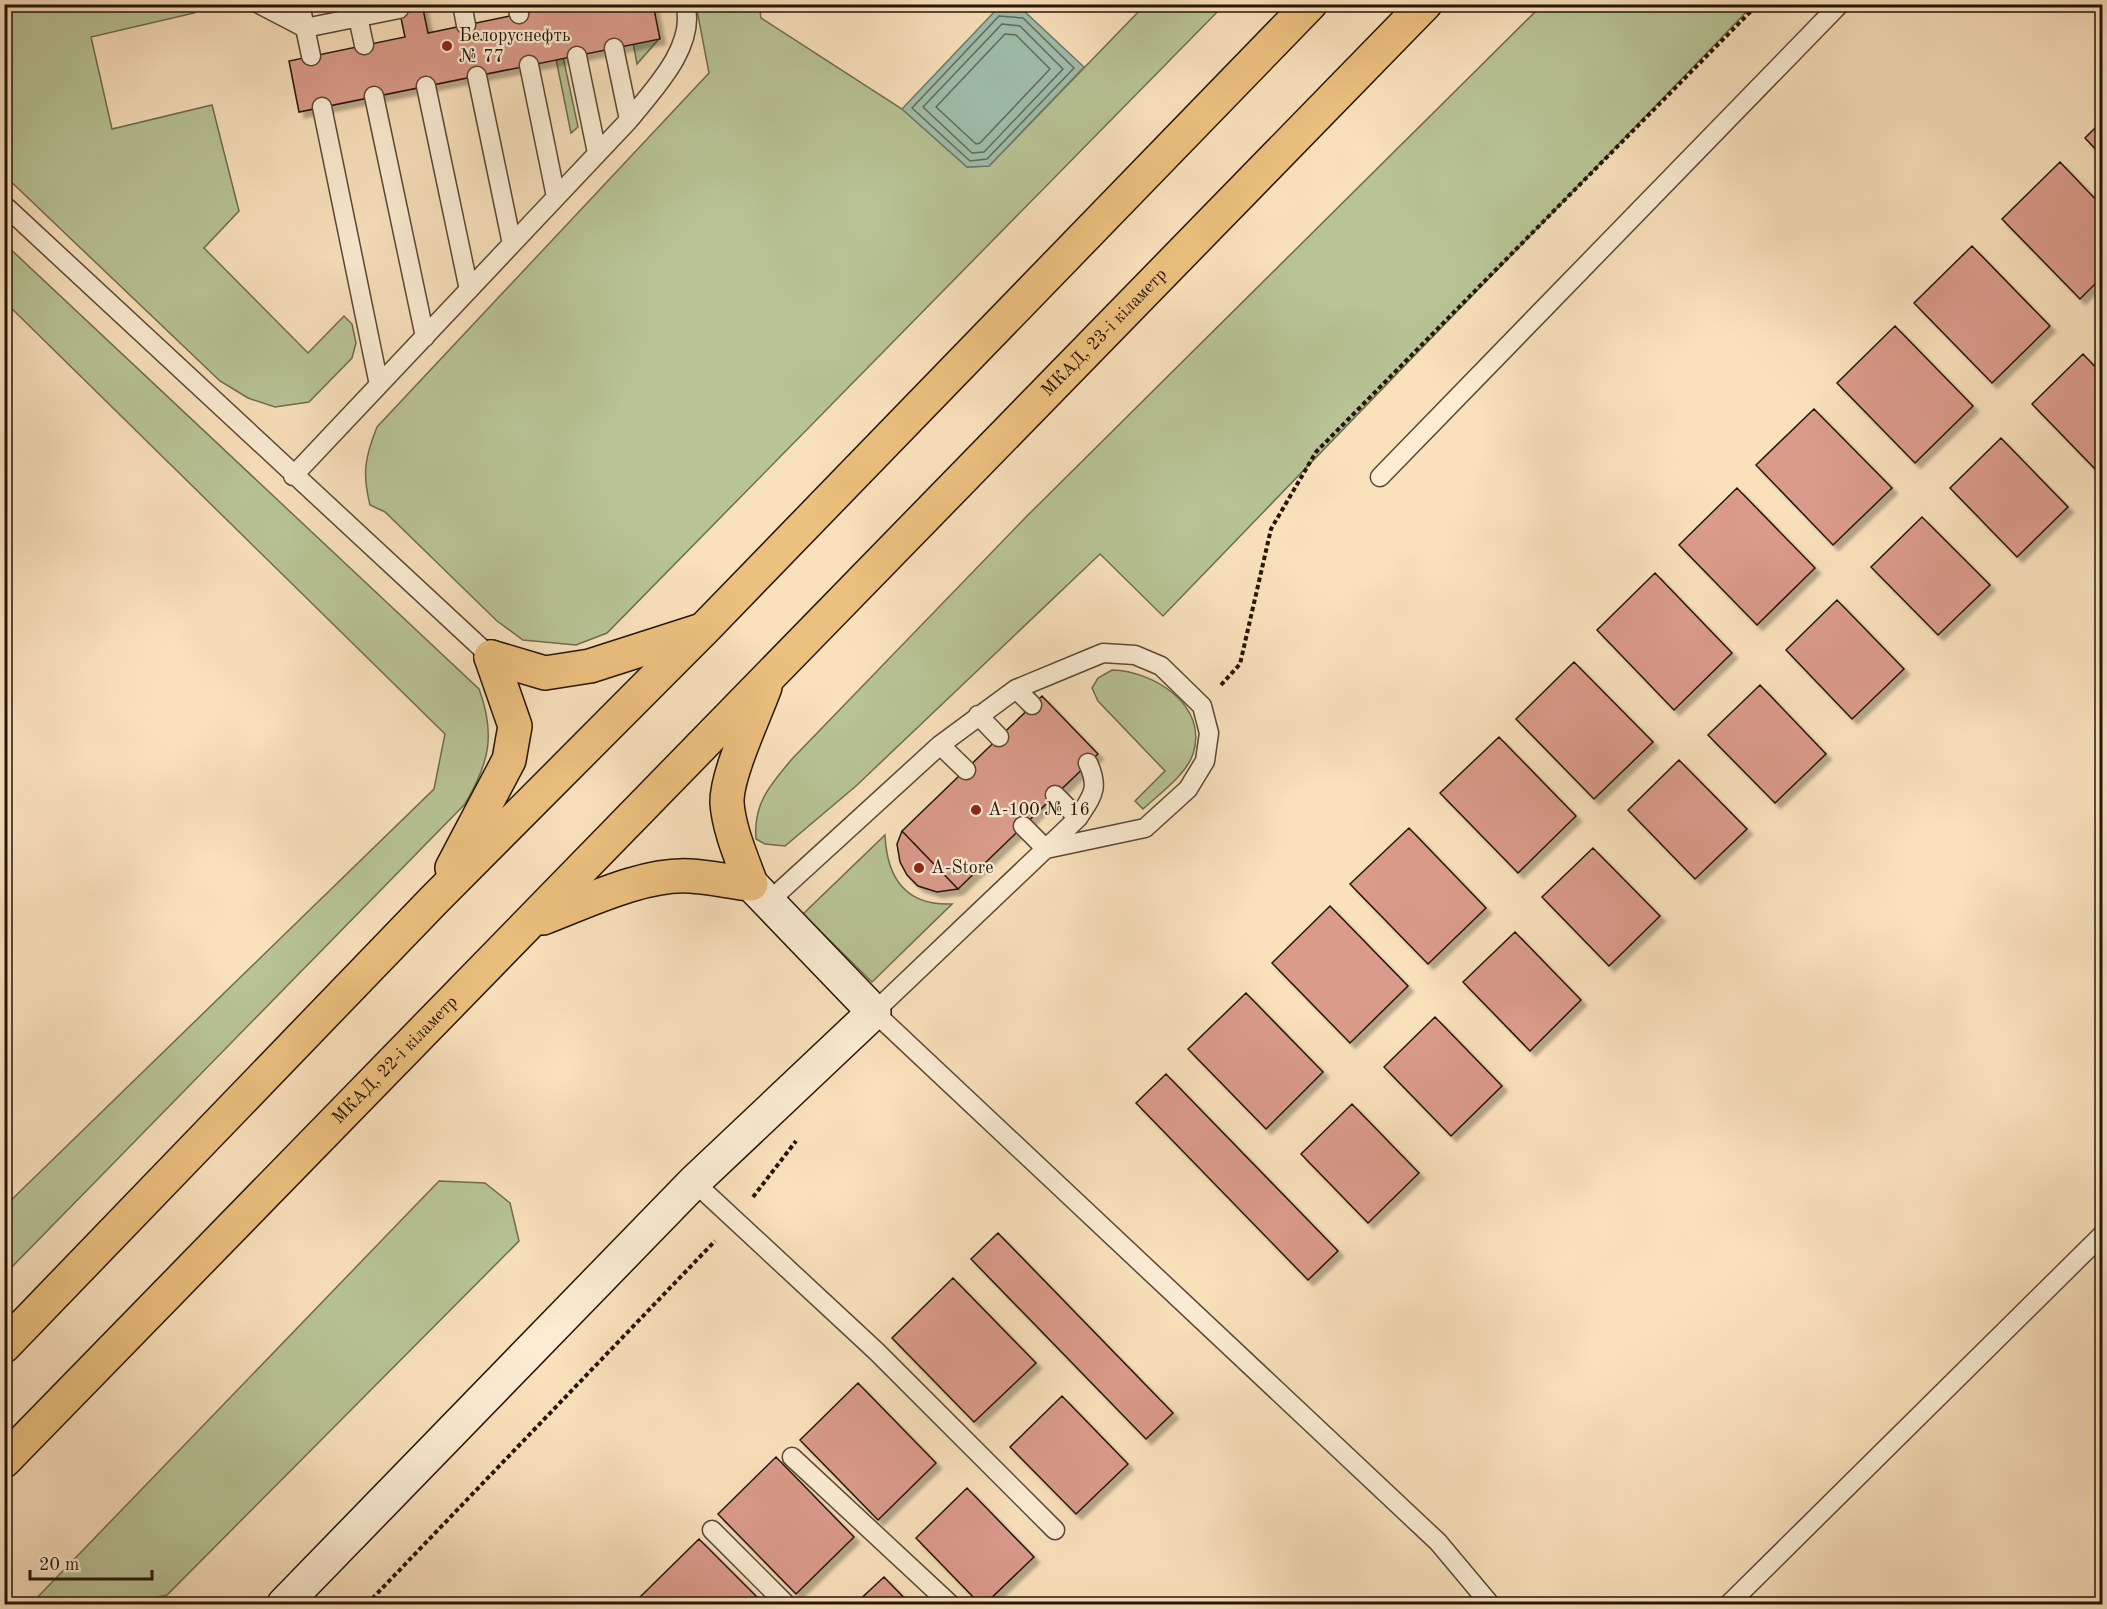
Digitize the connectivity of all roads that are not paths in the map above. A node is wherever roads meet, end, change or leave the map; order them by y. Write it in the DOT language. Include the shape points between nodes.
graph roads {
  1 [pos="259,4"];
  2 [pos="300,4"];
  3 [pos="462,4"];
  4 [pos="685,4"];
  5 [pos="1310,4"];
  6 [pos="1425,4"];
  7 [pos="1840,4"];
  8 [pos="399,9"];
  9 [pos="358,17"];
  10 [pos="466,25"];
  11 [pos="305,28"];
  12 [pos="364,45"];
  13 [pos="614,48"];
  14 [pos="311,56"];
  15 [pos="577,56"];
  16 [pos="529,65"];
  17 [pos="477,76"];
  18 [pos="426,86"];
  19 [pos="374,96"];
  20 [pos="322,107"];
  21 [pos="629,120"];
  22 [pos="597,153"];
  23 [pos="556,197"];
  24 [pos="4,205"];
  25 [pos="512,244"];
  26 [pos="468,290"];
  27 [pos="425,337"];
  28 [pos="379,386"];
  29 [pos="294,476"];
  30 [pos="1380,477"];
  31 [pos="703,630"];
  32 [pos="491,657"];
  33 [pos="778,668"];
  34 [pos="1017,689"];
  35 [pos="1032,705"];
  36 [pos="978,715"];
  37 [pos="999,737"];
  38 [pos="940,745"];
  39 [pos="1088,763"];
  40 [pos="966,770"];
  41 [pos="1055,795"];
  42 [pos="1078,818"];
  43 [pos="1023,826"];
  44 [pos="1046,849"];
  45 [pos="759,894"];
  46 [pos="435,899"];
  47 [pos="533,922"];
  48 [pos="874,1012"];
  49 [pos="694,1182"];
  50 [pos="2103,1235"];
  51 [pos="4,1346"];
  52 [pos="792,1457"];
  53 [pos="4,1461"];
  54 [pos="712,1530"];
  55 [pos="1055,1530"];
  56 [pos="284,1605"];
  57 [pos="786,1605"];
  58 [pos="950,1605"];
  59 [pos="1490,1605"];
  60 [pos="1729,1605"];
  1 -- 11 [label="lane"];
  2 -- 11 [label="lane"];
  3 -- 10 [label="lane"];
  4 -- 21 [label="lane" via="689,18 673,65"];
  5 -- 31 [label="highway"];
  6 -- 33 [label="highway, МКАД, 23-і кіламетр"];
  7 -- 30 [label="lane"];
  8 -- 9 [label="lane"];
  9 -- 11 [label="lane"];
  9 -- 12 [label="lane"];
  11 -- 14 [label="lane"];
  13 -- 21 [label="lane"];
  15 -- 22 [label="lane"];
  16 -- 23 [label="lane"];
  17 -- 25 [label="lane"];
  18 -- 26 [label="lane"];
  19 -- 27 [label="lane"];
  20 -- 28 [label="lane"];
  21 -- 22 [label="lane"];
  22 -- 23 [label="lane"];
  23 -- 25 [label="lane"];
  24 -- 29 [label="lane"];
  25 -- 26 [label="lane"];
  26 -- 27 [label="lane"];
  27 -- 28 [label="lane"];
  28 -- 29 [label="lane"];
  29 -- 32 [label="lane"];
  31 -- 32 [label="highway" via="590,666 545,673"];
  31 -- 46 [label="highway"];
  32 -- 46 [label="highway" via="515,726 509,760"];
  33 -- 45 [label="highway" via="733,775 727,802"];
  33 -- 47 [label="highway, МКАД, 22-і кіламетр"];
  34 -- 35 [label="lane"];
  34 -- 36 [label="lane"];
  34 -- 44 [label="lane" via="1103,653 1135,655 1161,666 1202,706 1209,734 1205,761 1188,789 1145,828"];
  36 -- 37 [label="lane"];
  36 -- 38 [label="lane"];
  38 -- 40 [label="lane"];
  38 -- 45 [label="lane"];
  39 -- 42 [label="lane" via="1094,775 1094,793"];
  41 -- 42 [label="lane"];
  42 -- 44 [label="lane"];
  43 -- 44 [label="lane"];
  44 -- 48 [label="lane"];
  45 -- 47 [label="highway" via="688,876 653,880"];
  45 -- 48 [label="street"];
  46 -- 51 [label="highway"];
  47 -- 53 [label="highway, МКАД, 22-і кіламетр"];
  48 -- 49 [label="street"];
  48 -- 59 [label="lane" via="1438,1542"];
  49 -- 55 [label="lane" via="876,1351"];
  49 -- 56 [label="street"];
  50 -- 60 [label="lane"];
  52 -- 58 [label="lane"];
  54 -- 57 [label="lane"];
}
